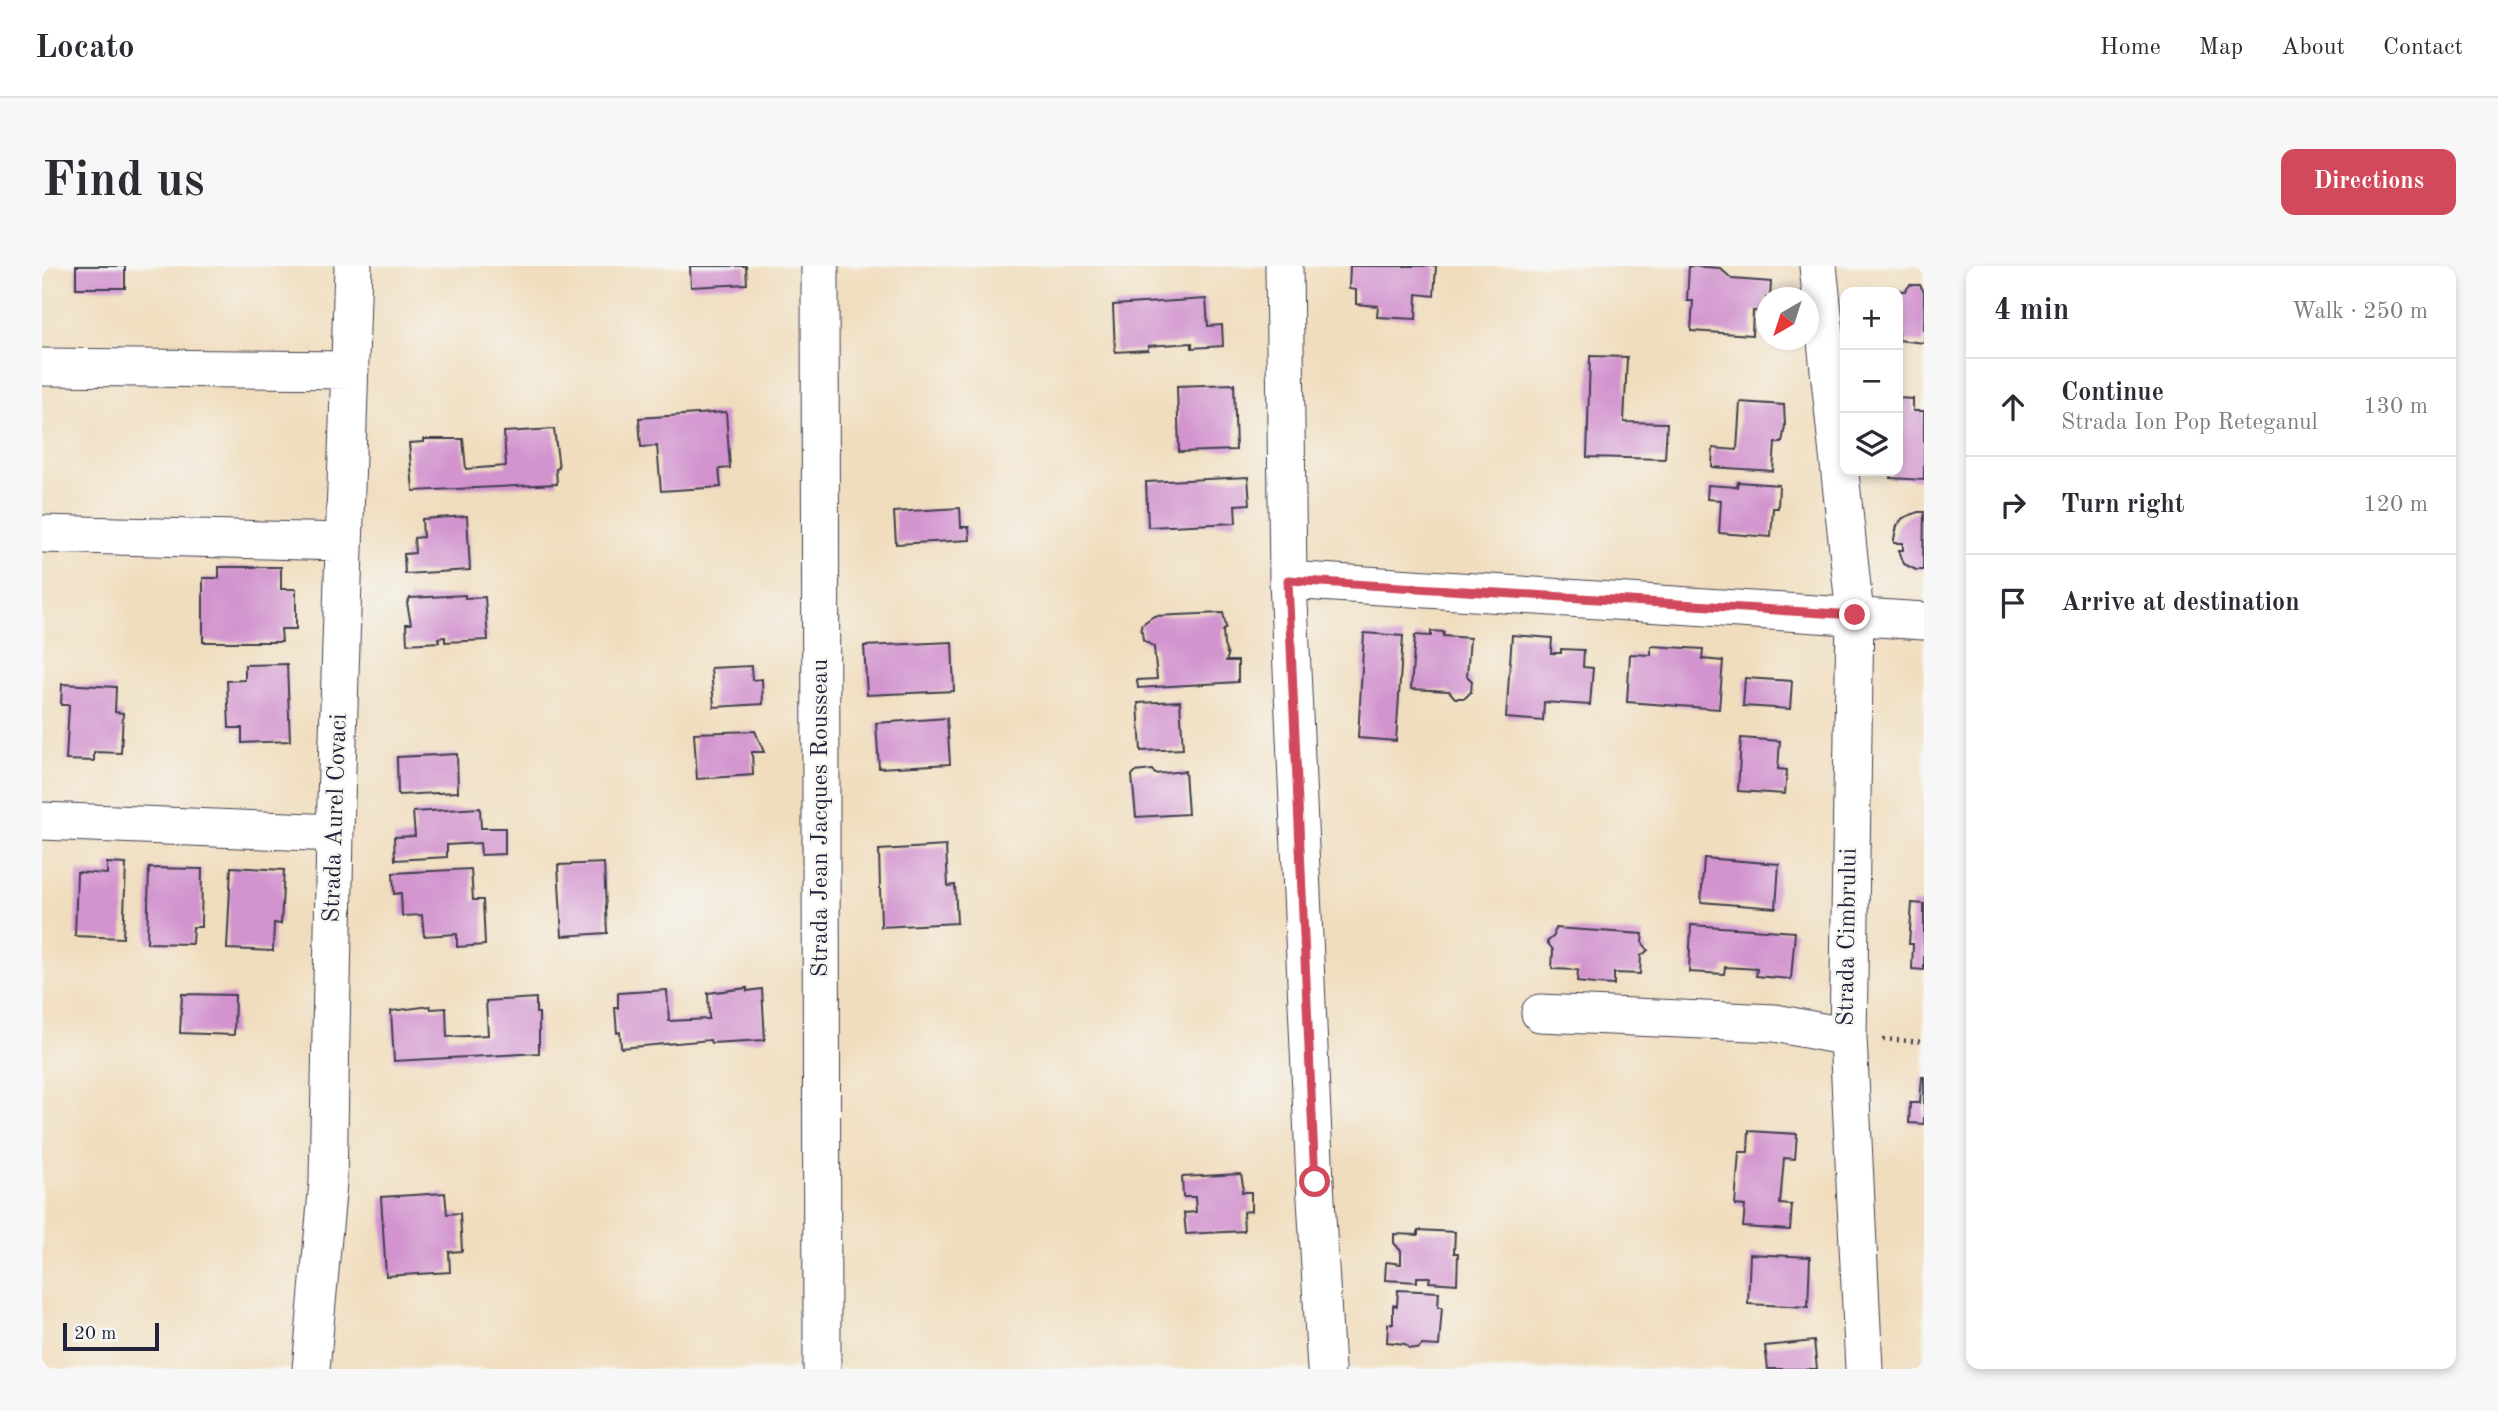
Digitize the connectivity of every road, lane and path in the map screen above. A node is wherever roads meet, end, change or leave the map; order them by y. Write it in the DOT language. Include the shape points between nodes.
graph roads {
  1 [pos="353,266"];
  2 [pos="820,266"];
  3 [pos="1284,266"];
  4 [pos="1818,266"];
  5 [pos="42,367"];
  6 [pos="350,370"];
  7 [pos="42,534"];
  8 [pos="344,542"];
  9 [pos="1288,580"];
  10 [pos="1855,615"];
  11 [pos="1924,621"];
  12 [pos="42,821"];
  13 [pos="335,833"];
  14 [pos="1540,1013"];
  15 [pos="1848,1037"];
  16 [pos="1924,1041"];
  17 [pos="311,1369"];
  18 [pos="822,1369"];
  19 [pos="1326,1369"];
  20 [pos="1864,1369"];
  1 -- 6 [label="street, Strada Aurel Covaci"];
  2 -- 18 [label="street, Strada Jean Jacques Rousseau"];
  3 -- 9 [label="street"];
  4 -- 10 [label="street, Strada Cimbrului"];
  5 -- 6 [label="street"];
  6 -- 8 [label="street, Strada Aurel Covaci"];
  7 -- 8 [label="street"];
  8 -- 13 [label="street, Strada Aurel Covaci"];
  9 -- 10 [label="street"];
  9 -- 19 [label="street"];
  10 -- 11 [label="street"];
  10 -- 15 [label="street, Strada Cimbrului"];
  12 -- 13 [label="street"];
  13 -- 17 [label="street, Strada Aurel Covaci" via="328,1182"];
  14 -- 15 [label="street, Strada Cimbrului" via="1774,1023"];
  15 -- 16 [label="path"];
  15 -- 20 [label="street"];
}
